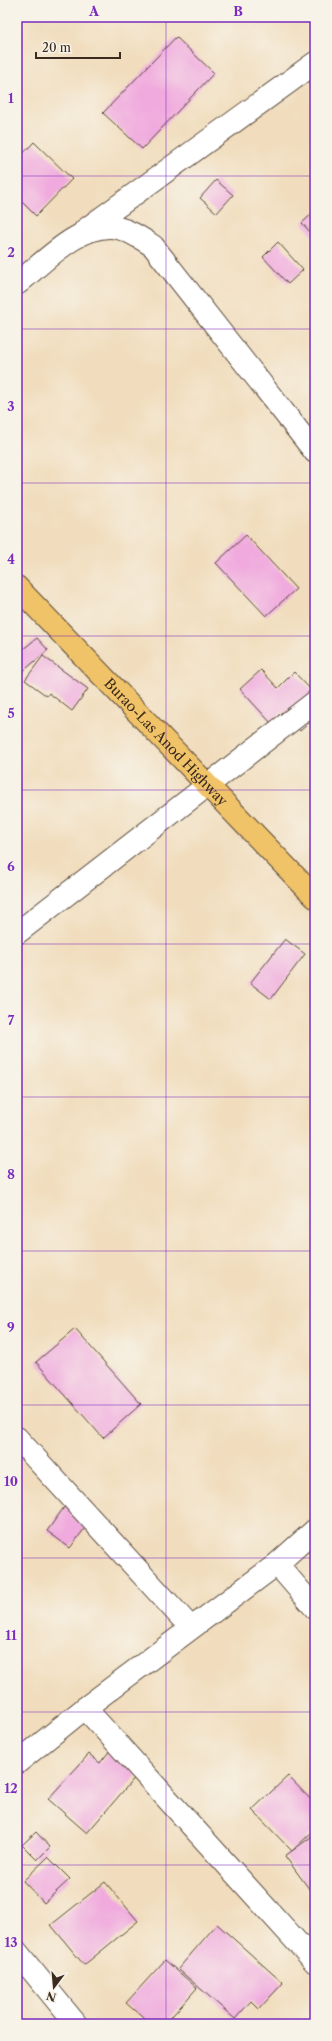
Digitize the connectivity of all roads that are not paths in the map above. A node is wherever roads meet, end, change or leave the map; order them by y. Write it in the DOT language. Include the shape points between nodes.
graph roads {
  1 [pos="315,63"];
  2 [pos="71,240"];
  3 [pos="17,284"];
  4 [pos="315,452"];
  5 [pos="17,587"];
  6 [pos="315,702"];
  7 [pos="206,785"];
  8 [pos="315,897"];
  9 [pos="17,933"];
  10 [pos="17,1438"];
  11 [pos="315,1530"];
  12 [pos="277,1564"];
  13 [pos="315,1608"];
  14 [pos="191,1628"];
  15 [pos="85,1708"];
  16 [pos="17,1763"];
  17 [pos="17,1952"];
  18 [pos="315,1962"];
  19 [pos="76,2024"];
  1 -- 2 [label="street"];
  2 -- 3 [label="street"];
  2 -- 4 [label="street" via="98,227 118,228 153,246"];
  5 -- 7 [label="highway, Burao-Las Anod Highway"];
  6 -- 7 [label="street"];
  7 -- 8 [label="highway, Burao-Las Anod Highway"];
  7 -- 9 [label="street"];
  10 -- 14 [label="street"];
  11 -- 12 [label="street"];
  12 -- 13 [label="street"];
  12 -- 14 [label="street"];
  14 -- 15 [label="street"];
  15 -- 16 [label="street"];
  15 -- 18 [label="street"];
  17 -- 19 [label="street"];
}
